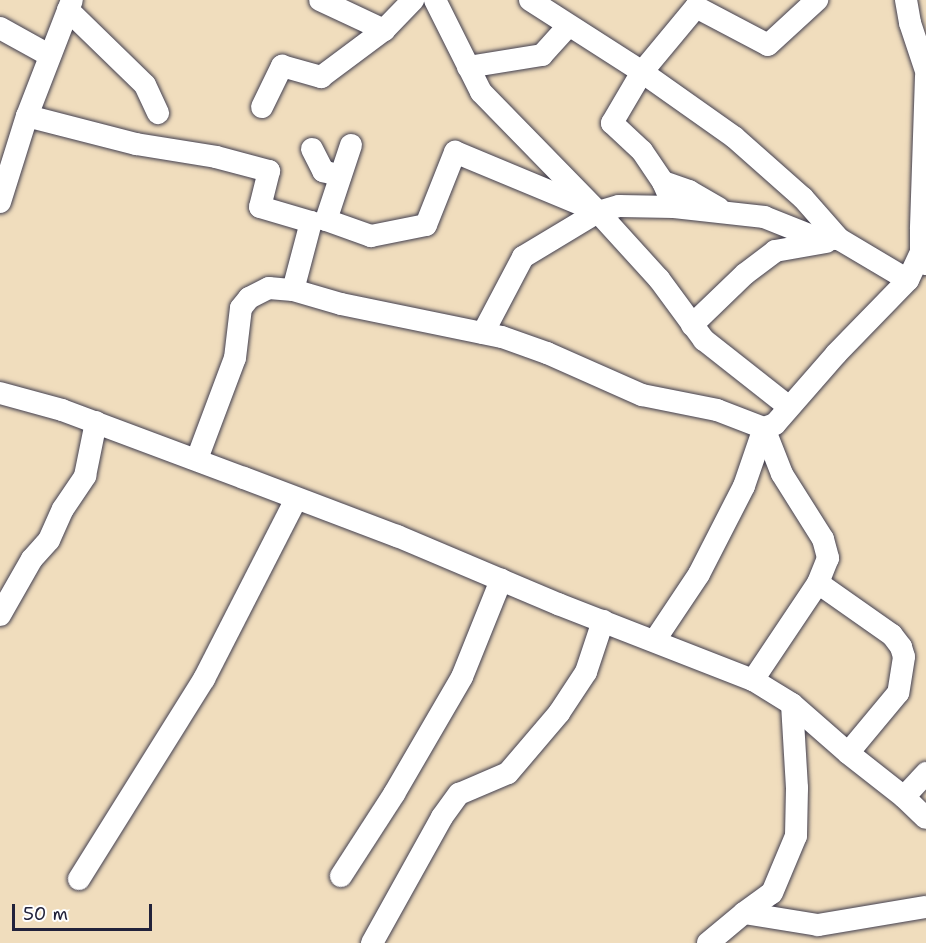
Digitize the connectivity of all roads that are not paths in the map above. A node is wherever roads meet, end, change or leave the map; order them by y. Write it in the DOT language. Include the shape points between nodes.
graph roads {
  1 [pos="320,0"];
  2 [pos="413,0"];
  3 [pos="435,0"];
  4 [pos="530,0"];
  5 [pos="817,0"];
  6 [pos="906,0"];
  7 [pos="70,5"];
  8 [pos="568,26"];
  9 [pos="0,28"];
  10 [pos="384,30"];
  11 [pos="50,55"];
  12 [pos="468,67"];
  13 [pos="926,71"];
  14 [pos="642,72"];
  15 [pos="926,76"];
  16 [pos="262,107"];
  17 [pos="158,113"];
  18 [pos="27,116"];
  19 [pos="351,145"];
  20 [pos="312,149"];
  21 [pos="925,173"];
  22 [pos="340,176"];
  23 [pos="663,182"];
  24 [pos="0,202"];
  25 [pos="674,207"];
  26 [pos="598,212"];
  27 [pos="726,212"];
  28 [pos="318,221"];
  29 [pos="839,239"];
  30 [pos="924,258"];
  31 [pos="908,280"];
  32 [pos="293,290"];
  33 [pos="692,325"];
  34 [pos="483,333"];
  35 [pos="1,396"];
  36 [pos="789,407"];
  37 [pos="96,422"];
  38 [pos="764,428"];
  39 [pos="197,459"];
  40 [pos="296,499"];
  41 [pos="501,580"];
  42 [pos="818,583"];
  43 [pos="0,615"];
  44 [pos="603,621"];
  45 [pos="655,640"];
  46 [pos="753,680"];
  47 [pos="792,704"];
  48 [pos="848,753"];
  49 [pos="926,773"];
  50 [pos="904,796"];
  51 [pos="926,818"];
  52 [pos="341,876"];
  53 [pos="79,879"];
  54 [pos="926,907"];
  55 [pos="744,913"];
  56 [pos="372,943"];
  57 [pos="708,943"];
  1 -- 10 [label="street"];
  2 -- 10 [label="street"];
  3 -- 12 [label="street"];
  4 -- 8 [label="street"];
  5 -- 14 [label="street" via="768,45 696,7"];
  6 -- 13 [label="street"];
  7 -- 11 [label="street"];
  7 -- 17 [label="street" via="145,86"];
  8 -- 12 [label="street" via="542,55"];
  8 -- 14 [label="street"];
  9 -- 11 [label="street"];
  10 -- 16 [label="street" via="321,77 282,66"];
  11 -- 18 [label="street"];
  12 -- 26 [label="street" via="481,92"];
  14 -- 23 [label="street" via="612,123 642,151"];
  14 -- 29 [label="street" via="734,137 803,198"];
  15 -- 21 [label="street"];
  18 -- 24 [label="street"];
  18 -- 28 [label="street" via="136,144 216,157 268,171 260,207"];
  19 -- 22 [label="street"];
  20 -- 22 [label="street" via="323,171"];
  21 -- 30 [label="street"];
  22 -- 28 [label="street"];
  23 -- 25 [label="street"];
  23 -- 27 [label="street" via="689,191"];
  25 -- 26 [label="street" via="619,206"];
  25 -- 27 [label="street"];
  26 -- 28 [label="street" via="455,152 426,225 371,236"];
  26 -- 33 [label="street" via="658,279"];
  26 -- 34 [label="street" via="523,257"];
  27 -- 29 [label="street" via="764,217 814,237"];
  28 -- 32 [label="street"];
  29 -- 31 [label="street"];
  29 -- 33 [label="street" via="775,251"];
  30 -- 31 [label="street"];
  31 -- 36 [label="street"];
  32 -- 34 [label="street" via="341,304"];
  32 -- 39 [label="street" via="269,288 249,298 241,308 235,358"];
  33 -- 36 [label="street" via="704,340"];
  34 -- 38 [label="street" via="548,353 642,394 717,410"];
  35 -- 37 [label="street"];
  36 -- 38 [label="street" via="776,424"];
  37 -- 39 [label="street"];
  37 -- 43 [label="street" via="85,476"];
  38 -- 42 [label="street" via="782,474 823,538 828,558"];
  38 -- 45 [label="street" via="744,486 699,574"];
  39 -- 40 [label="street"];
  40 -- 41 [label="street"];
  40 -- 53 [label="street" via="204,679"];
  41 -- 44 [label="street"];
  41 -- 52 [label="street" via="462,677"];
  42 -- 46 [label="street"];
  42 -- 48 [label="street" via="892,634 904,657 898,693"];
  44 -- 45 [label="street"];
  44 -- 56 [label="street" via="586,672 559,713 508,773 459,794 441,817"];
  45 -- 46 [label="street"];
  46 -- 47 [label="street"];
  47 -- 48 [label="street"];
  47 -- 55 [label="street" via="796,836 772,893"];
  48 -- 50 [label="street"];
  49 -- 50 [label="street"];
  50 -- 51 [label="street"];
  54 -- 55 [label="street" via="818,925"];
  55 -- 57 [label="street"];
}
